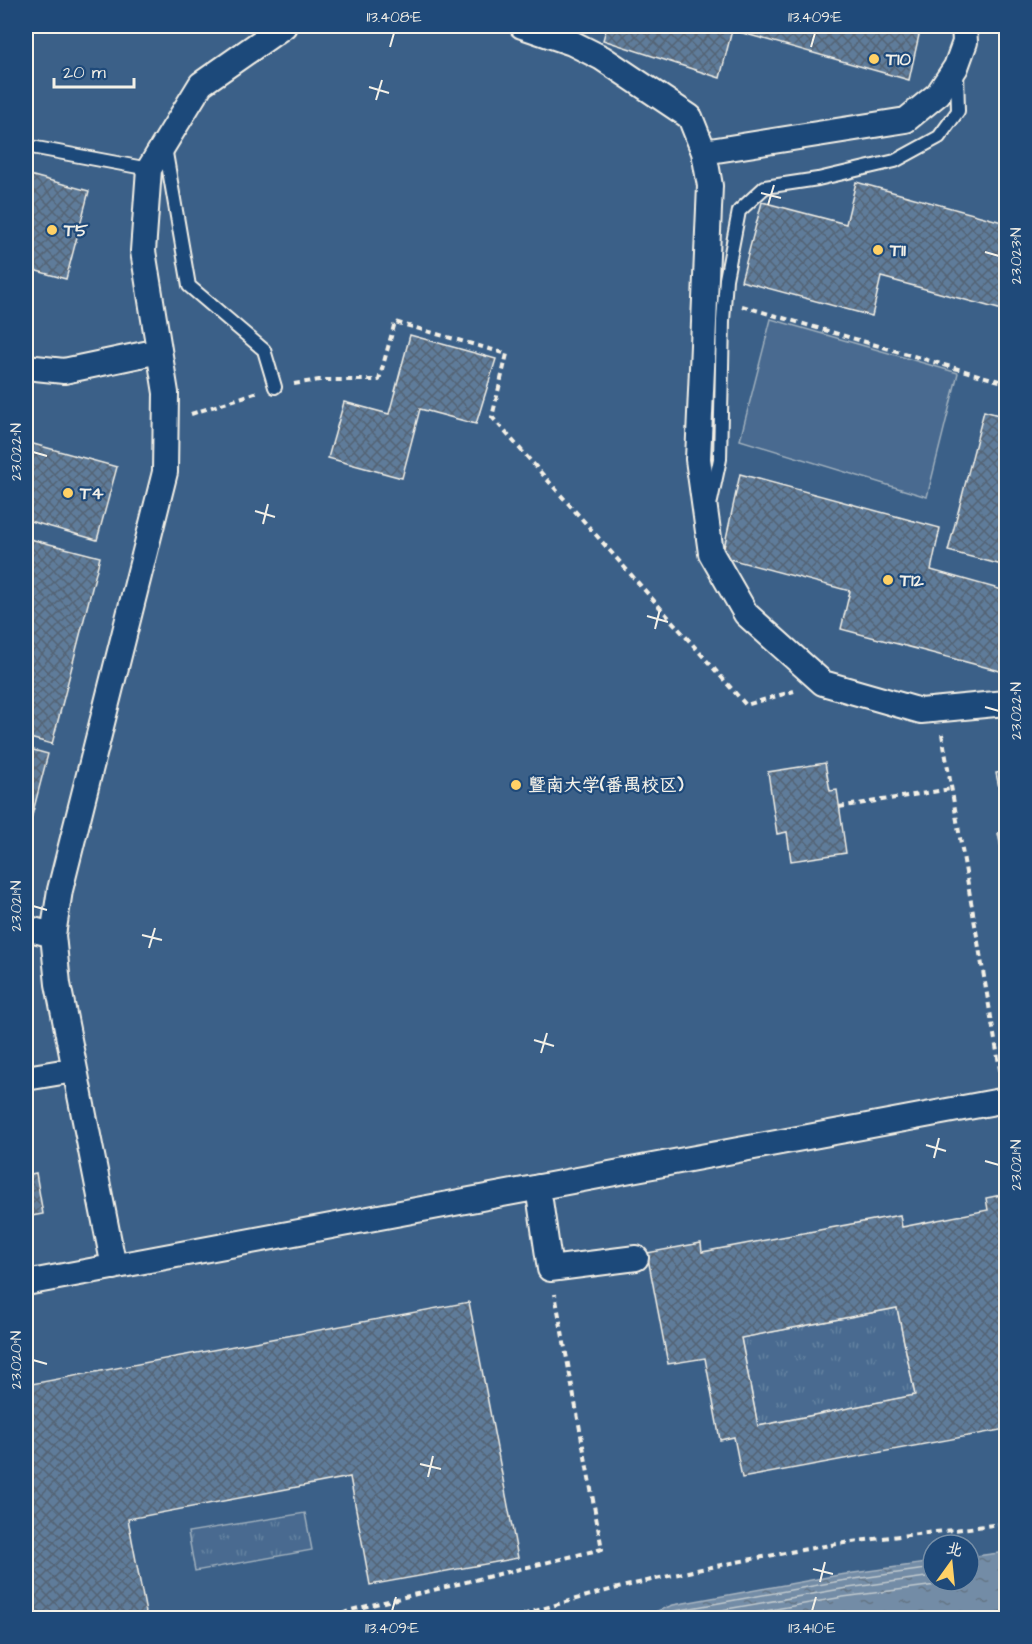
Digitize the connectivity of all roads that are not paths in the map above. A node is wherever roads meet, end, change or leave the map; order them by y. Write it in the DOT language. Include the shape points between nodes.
graph roads {
  1 [pos="284,26"];
  2 [pos="522,26"];
  3 [pos="964,26"];
  4 [pos="956,67"];
  5 [pos="165,143"];
  6 [pos="26,146"];
  7 [pos="704,152"];
  8 [pos="149,169"];
  9 [pos="159,351"];
  10 [pos="26,367"];
  11 [pos="275,387"];
  12 [pos="706,524"];
  13 [pos="1006,703"];
  14 [pos="26,928"];
  15 [pos="53,935"];
  16 [pos="74,1070"];
  17 [pos="26,1078"];
  18 [pos="1006,1100"];
  19 [pos="538,1187"];
  20 [pos="636,1258"];
  21 [pos="114,1267"];
  22 [pos="26,1283"];
  1 -- 5 [label="street" via="201,84"];
  2 -- 7 [label="street" via="602,58 690,117"];
  3 -- 4 [label="street" via="965,42"];
  4 -- 7 [label="street" via="938,94 906,120"];
  4 -- 12 [label="lane" via="958,111 939,137 895,161 765,187 739,211 724,300 720,459"];
  5 -- 8 [label="street"];
  5 -- 11 [label="lane" via="189,286 264,350"];
  6 -- 8 [label="lane"];
  7 -- 12 [label="street" via="710,186 698,459"];
  8 -- 9 [label="street" via="143,251"];
  9 -- 10 [label="street" via="64,371"];
  9 -- 15 [label="street" via="166,393 165,472 60,890"];
  12 -- 13 [label="street" via="711,553 746,614 823,682 921,711"];
  14 -- 15 [label="street"];
  15 -- 16 [label="street"];
  16 -- 17 [label="street"];
  16 -- 21 [label="street"];
  18 -- 19 [label="street"];
  19 -- 20 [label="street" via="550,1269"];
  19 -- 21 [label="street"];
  21 -- 22 [label="street"];
}
